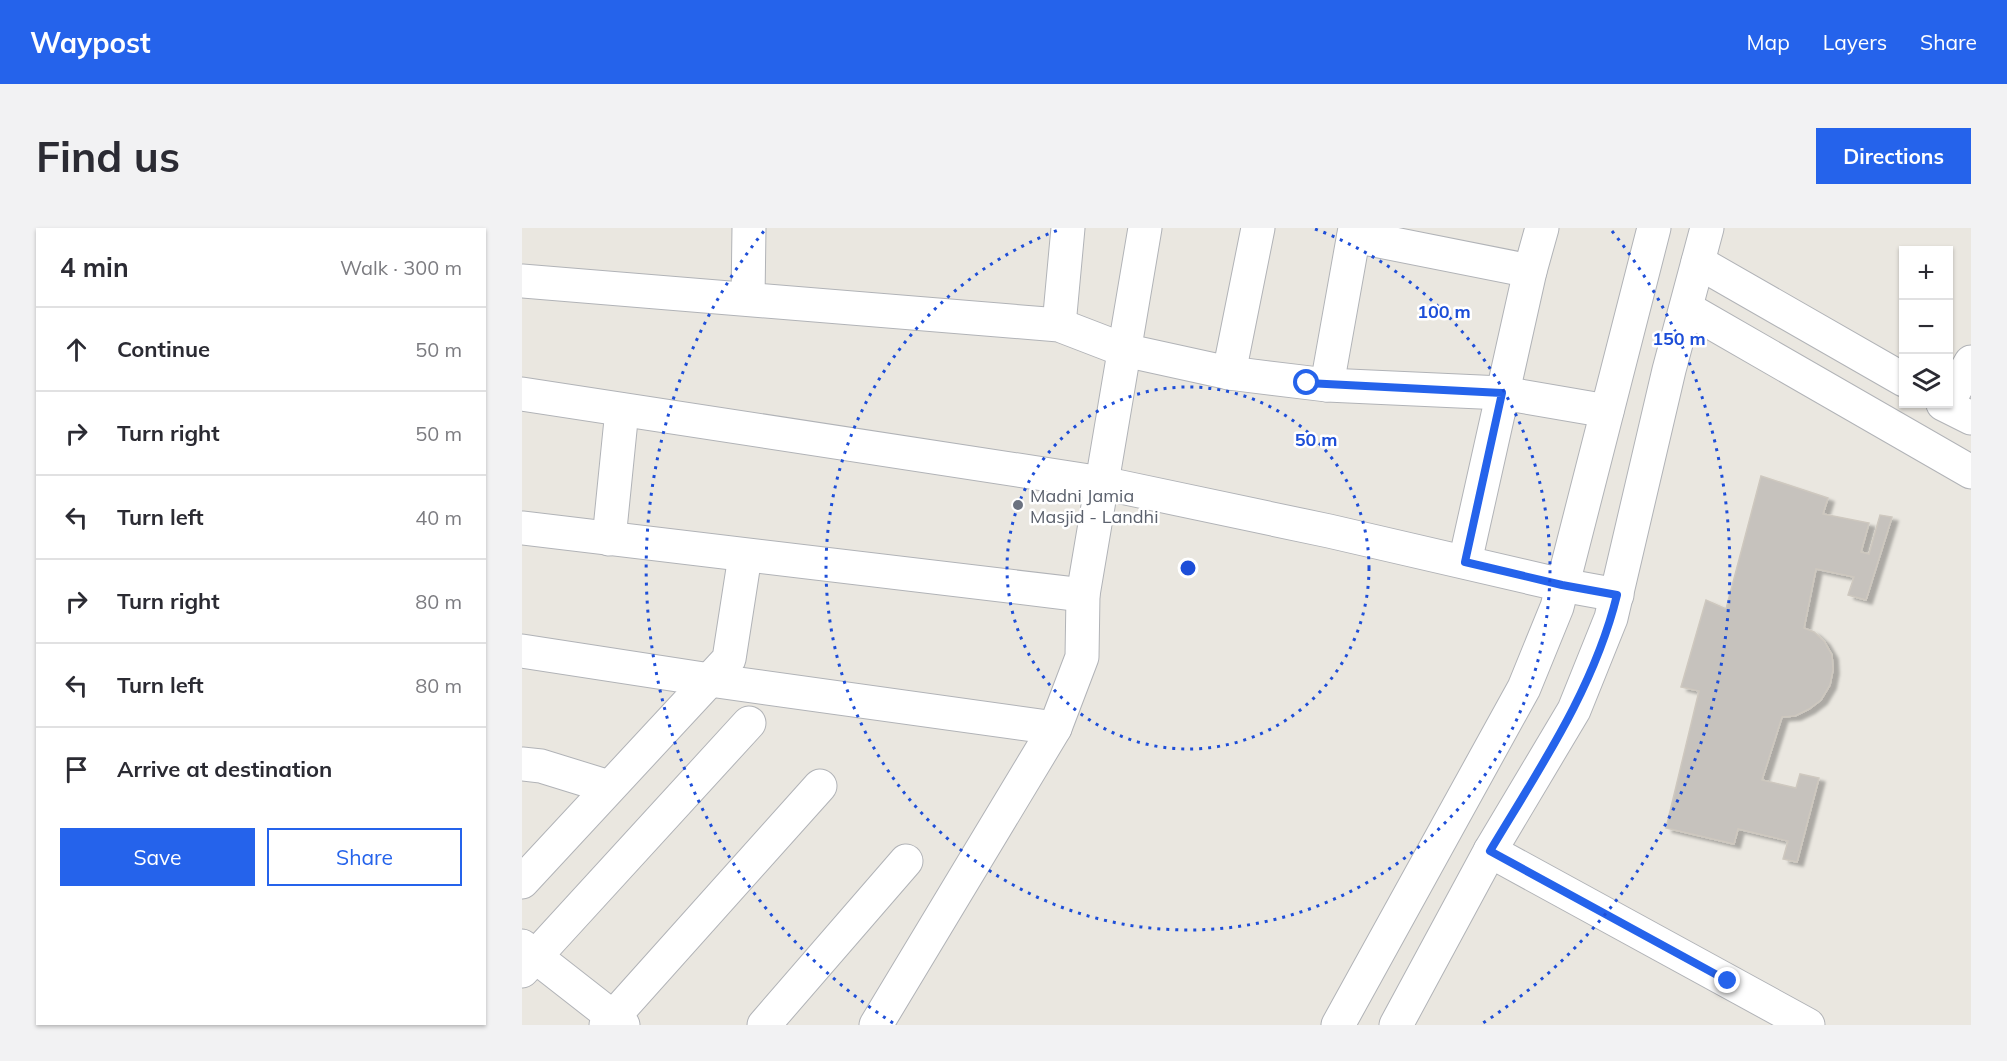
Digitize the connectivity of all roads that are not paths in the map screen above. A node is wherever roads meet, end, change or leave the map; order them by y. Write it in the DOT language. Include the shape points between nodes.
graph roads {
  1 [pos="749,228"];
  2 [pos="1064,228"];
  3 [pos="1145,228"];
  4 [pos="1258,228"];
  5 [pos="1542,228"];
  6 [pos="1654,228"];
  7 [pos="1707,228"];
  8 [pos="1354,232"];
  9 [pos="1698,262"];
  10 [pos="1530,271"];
  11 [pos="522,281"];
  12 [pos="748,299"];
  13 [pos="1686,308"];
  14 [pos="1059,325"];
  15 [pos="1124,350"];
  16 [pos="1971,362"];
  17 [pos="1229,373"];
  18 [pos="1899,377"];
  19 [pos="1327,385"];
  20 [pos="1502,393"];
  21 [pos="522,394"];
  22 [pos="1953,405"];
  23 [pos="622,410"];
  24 [pos="1607,411"];
  25 [pos="1971,472"];
  26 [pos="1102,483"];
  27 [pos="522,528"];
  28 [pos="609,539"];
  29 [pos="745,556"];
  30 [pos="1465,562"];
  31 [pos="1562,585"];
  32 [pos="1083,595"];
  33 [pos="1617,595"];
  34 [pos="522,651"];
  35 [pos="710,680"];
  36 [pos="749,723"];
  37 [pos="1055,728"];
  38 [pos="522,764"];
  39 [pos="820,786"];
  40 [pos="609,787"];
  41 [pos="1490,851"];
  42 [pos="906,861"];
  43 [pos="522,882"];
  44 [pos="526,957"];
  45 [pos="614,1022"];
  46 [pos="1404,1022"];
  47 [pos="764,1025"];
  48 [pos="876,1025"];
  49 [pos="1338,1025"];
  50 [pos="1808,1025"];
  1 -- 12 [label="street"];
  2 -- 14 [label="street"];
  3 -- 15 [label="street"];
  4 -- 17 [label="street"];
  5 -- 10 [label="street"];
  6 -- 24 [label="street"];
  7 -- 9 [label="street"];
  8 -- 10 [label="street"];
  8 -- 19 [label="street"];
  9 -- 13 [label="street"];
  9 -- 18 [label="street"];
  10 -- 20 [label="street"];
  11 -- 12 [label="street"];
  12 -- 14 [label="street"];
  13 -- 25 [label="street"];
  13 -- 33 [label="street"];
  14 -- 15 [label="street"];
  15 -- 17 [label="street"];
  15 -- 26 [label="street"];
  16 -- 22 [label="street"];
  17 -- 19 [label="street"];
  19 -- 20 [label="street"];
  20 -- 24 [label="street"];
  20 -- 30 [label="street"];
  21 -- 23 [label="street"];
  23 -- 26 [label="street"];
  23 -- 28 [label="street"];
  24 -- 31 [label="street"];
  26 -- 30 [label="street"];
  26 -- 32 [label="street"];
  27 -- 28 [label="street"];
  28 -- 29 [label="street"];
  29 -- 32 [label="street"];
  29 -- 35 [label="street" via="729,659"];
  30 -- 31 [label="street"];
  31 -- 33 [label="street"];
  31 -- 49 [label="street" via="1524,688"];
  32 -- 37 [label="street" via="1082,657"];
  33 -- 41 [label="street" via="1574,710"];
  34 -- 35 [label="street"];
  35 -- 37 [label="street"];
  35 -- 40 [label="street"];
  36 -- 44 [label="street"];
  37 -- 48 [label="street"];
  38 -- 40 [label="street"];
  39 -- 45 [label="street"];
  40 -- 43 [label="street"];
  41 -- 46 [label="street"];
  41 -- 50 [label="street"];
  42 -- 47 [label="street"];
  44 -- 45 [label="street"];
}
